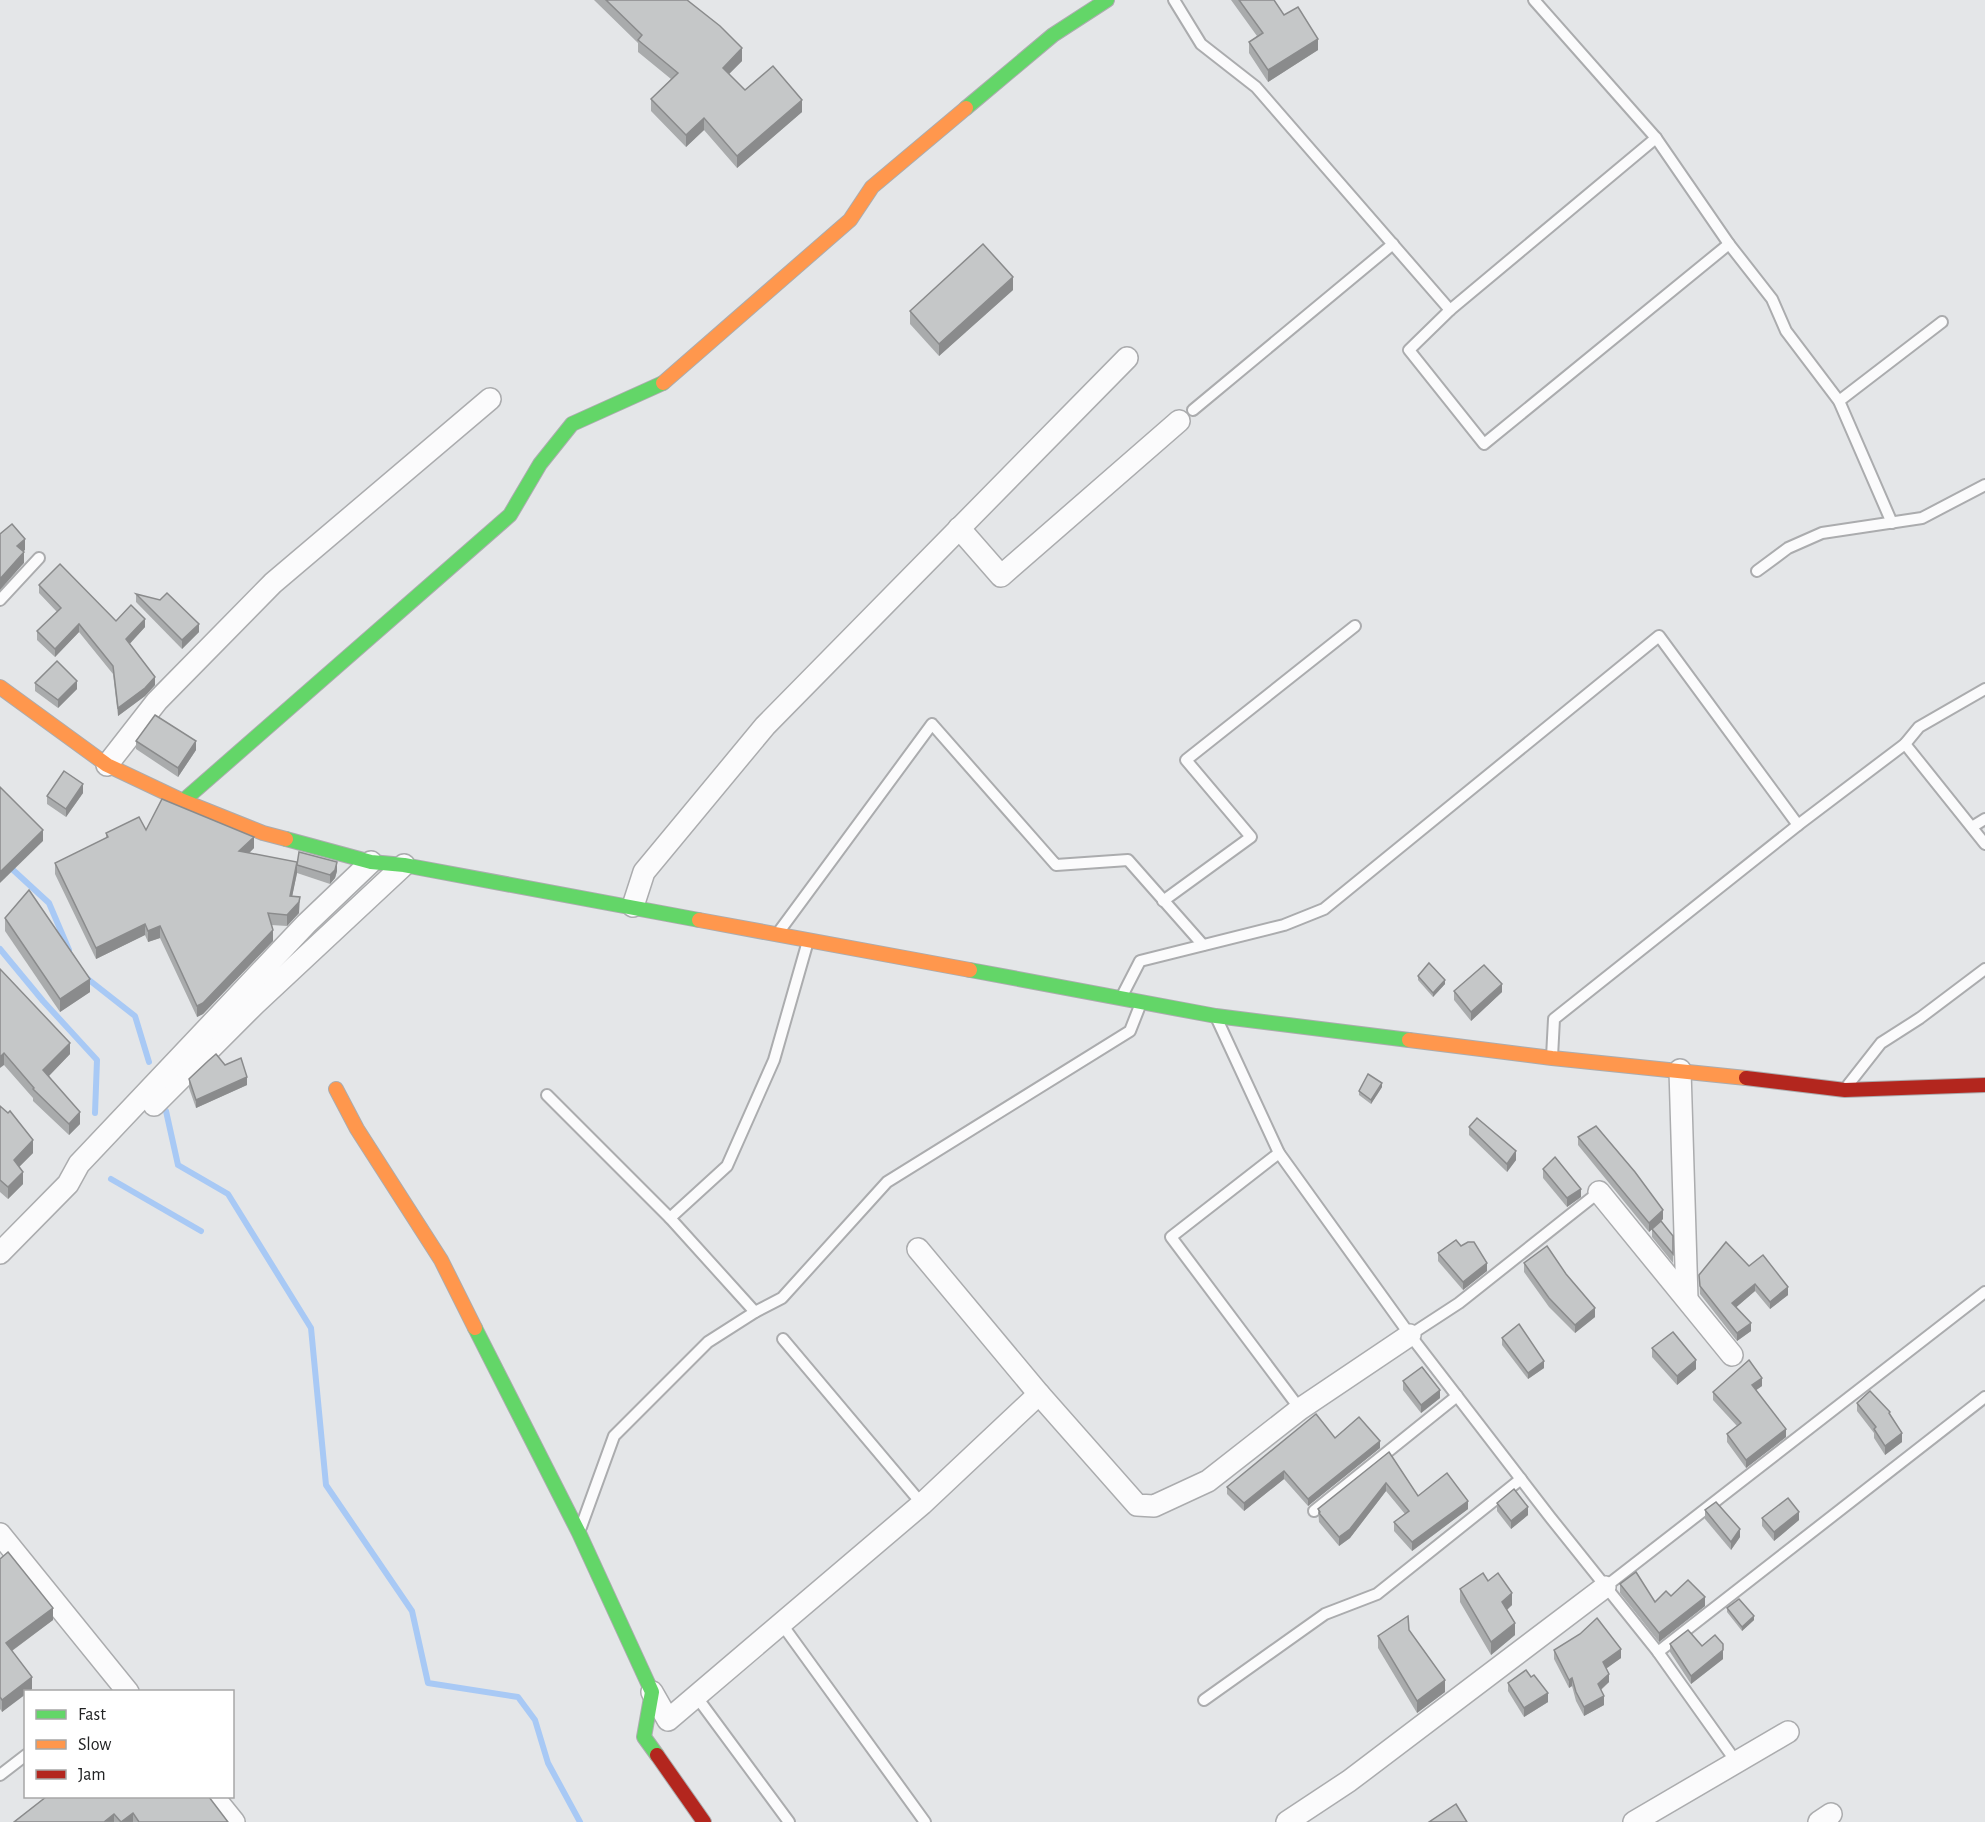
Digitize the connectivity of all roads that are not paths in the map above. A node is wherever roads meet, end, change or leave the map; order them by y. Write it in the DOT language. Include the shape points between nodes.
graph roads {
  1 [pos="1107,0"];
  2 [pos="1174,0"];
  3 [pos="1534,0"];
  4 [pos="1656,138"];
  5 [pos="1393,243"];
  6 [pos="1730,244"];
  7 [pos="1450,310"];
  8 [pos="1942,322"];
  9 [pos="1127,358"];
  10 [pos="490,399"];
  11 [pos="1839,401"];
  12 [pos="1186,416"];
  13 [pos="1985,485"];
  14 [pos="1892,523"];
  15 [pos="960,528"];
  16 [pos="39,558"];
  17 [pos="1757,571"];
  18 [pos="0,600"];
  19 [pos="1355,626"];
  20 [pos="0,687"];
  21 [pos="1985,689"];
  22 [pos="1905,744"];
  23 [pos="107,765"];
  24 [pos="183,801"];
  25 [pos="1985,819"];
  26 [pos="1798,825"];
  27 [pos="1972,827"];
  28 [pos="1985,844"];
  29 [pos="371,862"];
  30 [pos="404,865"];
  31 [pos="1163,901"];
  32 [pos="633,906"];
  33 [pos="778,933"];
  34 [pos="809,939"];
  35 [pos="1203,945"];
  36 [pos="1985,969"];
  37 [pos="1121,999"];
  38 [pos="1141,1002"];
  39 [pos="1216,1016"];
  40 [pos="1552,1058"];
  41 [pos="1680,1070"];
  42 [pos="1985,1085"];
  43 [pos="336,1089"];
  44 [pos="1845,1090"];
  45 [pos="547,1095"];
  46 [pos="1280,1153"];
  47 [pos="68,1184"];
  48 [pos="1599,1192"];
  49 [pos="670,1218"];
  50 [pos="918,1250"];
  51 [pos="0,1253"];
  52 [pos="1985,1292"];
  53 [pos="1687,1299"];
  54 [pos="755,1312"];
  55 [pos="1410,1335"];
  56 [pos="783,1339"];
  57 [pos="1732,1355"];
  58 [pos="1039,1394"];
  59 [pos="1457,1396"];
  60 [pos="1985,1397"];
  61 [pos="1300,1409"];
  62 [pos="1521,1479"];
  63 [pos="922,1504"];
  64 [pos="1314,1511"];
  65 [pos="579,1533"];
  66 [pos="0,1534"];
  67 [pos="1605,1587"];
  68 [pos="781,1623"];
  69 [pos="1658,1652"];
  70 [pos="119,1689"];
  71 [pos="652,1692"];
  72 [pos="696,1696"];
  73 [pos="1204,1700"];
  74 [pos="1788,1732"];
  75 [pos="24,1757"];
  76 [pos="1737,1763"];
  77 [pos="0,1775"];
  78 [pos="214,1798"];
  79 [pos="234,1822"];
  80 [pos="704,1822"];
  81 [pos="789,1822"];
  82 [pos="925,1822"];
  83 [pos="1287,1822"];
  84 [pos="1634,1822"];
  1 -- 24 [label="main road" via="1053,35 872,187 850,220 665,382 572,424 540,464 510,515"];
  2 -- 5 [label="lane" via="1201,44 1256,87"];
  3 -- 4 [label="lane"];
  4 -- 6 [label="lane"];
  4 -- 7 [label="lane"];
  5 -- 7 [label="lane"];
  5 -- 12 [label="lane"];
  6 -- 7 [label="lane" via="1484,444 1409,350"];
  6 -- 11 [label="lane" via="1772,299 1786,331"];
  8 -- 11 [label="lane"];
  9 -- 15 [label="street"];
  10 -- 23 [label="street" via="273,584 157,701"];
  11 -- 14 [label="lane"];
  12 -- 15 [label="street" via="1001,576"];
  13 -- 14 [label="lane" via="1922,518"];
  14 -- 17 [label="lane" via="1822,533 1788,548"];
  15 -- 32 [label="street" via="765,726 644,872"];
  16 -- 18 [label="lane"];
  19 -- 31 [label="lane" via="1186,760 1251,837"];
  20 -- 23 [label="main road"];
  21 -- 22 [label="lane" via="1919,727"];
  22 -- 26 [label="lane"];
  22 -- 27 [label="lane"];
  23 -- 24 [label="main road"];
  24 -- 29 [label="main road" via="263,833"];
  25 -- 27 [label="lane"];
  26 -- 35 [label="lane" via="1659,636 1324,909 1284,925"];
  26 -- 40 [label="lane" via="1554,1019"];
  27 -- 28 [label="lane"];
  29 -- 30 [label="main road"];
  29 -- 47 [label="street" via="306,924 79,1164"];
  30 -- 32 [label="main road"];
  30 -- 47 [label="street" via="255,1004 86,1173"];
  31 -- 33 [label="lane" via="1128,860 1056,865 932,724"];
  31 -- 35 [label="lane"];
  32 -- 33 [label="main road"];
  33 -- 34 [label="main road"];
  34 -- 37 [label="main road"];
  34 -- 49 [label="lane" via="774,1060 727,1166"];
  35 -- 37 [label="lane" via="1140,961"];
  36 -- 44 [label="lane" via="1881,1042"];
  37 -- 38 [label="main road"];
  38 -- 39 [label="main road"];
  38 -- 54 [label="lane" via="1130,1030 887,1182 782,1298"];
  39 -- 40 [label="main road"];
  39 -- 46 [label="lane"];
  40 -- 41 [label="main road"];
  41 -- 44 [label="main road"];
  41 -- 53 [label="street"];
  42 -- 44 [label="main road"];
  43 -- 65 [label="main road" via="357,1129 441,1260"];
  45 -- 49 [label="lane"];
  46 -- 55 [label="lane"];
  46 -- 61 [label="lane" via="1171,1237"];
  47 -- 51 [label="street"];
  48 -- 53 [label="street"];
  48 -- 55 [label="lane" via="1459,1303"];
  49 -- 54 [label="lane"];
  50 -- 58 [label="street"];
  52 -- 67 [label="lane"];
  53 -- 57 [label="street"];
  54 -- 65 [label="lane" via="708,1342 614,1436"];
  55 -- 59 [label="lane"];
  55 -- 61 [label="street"];
  56 -- 63 [label="lane"];
  58 -- 61 [label="street" via="1137,1505 1154,1506 1208,1481"];
  58 -- 63 [label="street"];
  59 -- 62 [label="lane"];
  59 -- 64 [label="lane"];
  60 -- 69 [label="lane"];
  62 -- 67 [label="lane"];
  62 -- 73 [label="lane" via="1377,1594 1324,1614"];
  63 -- 68 [label="street"];
  65 -- 71 [label="main road"];
  66 -- 70 [label="street"];
  67 -- 69 [label="lane"];
  67 -- 83 [label="street"];
  68 -- 72 [label="street"];
  68 -- 82 [label="lane"];
  69 -- 76 [label="lane"];
  71 -- 72 [label="street" via="668,1720"];
  71 -- 80 [label="main road" via="644,1737"];
  72 -- 81 [label="lane"];
  74 -- 76 [label="street"];
  75 -- 77 [label="lane"];
  76 -- 84 [label="street"];
  78 -- 79 [label="street"];
}
